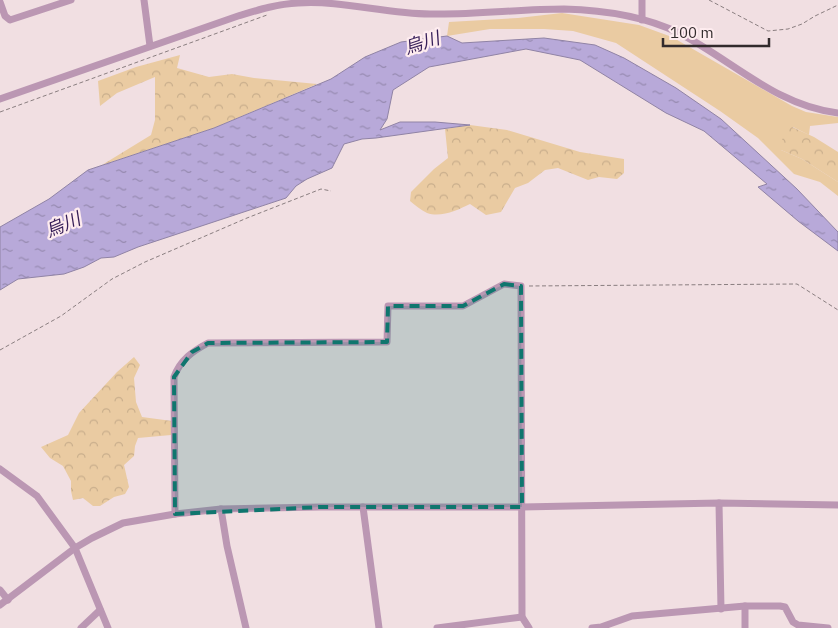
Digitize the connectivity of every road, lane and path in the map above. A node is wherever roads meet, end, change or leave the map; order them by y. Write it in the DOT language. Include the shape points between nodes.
graph roads {
  1 [pos="71,0"];
  2 [pos="144,0"];
  3 [pos="642,0"];
  4 [pos="709,0"];
  5 [pos="0,2"];
  6 [pos="280,3"];
  7 [pos="838,5"];
  8 [pos="642,20"];
  9 [pos="150,46"];
  10 [pos="0,99"];
  11 [pos="0,112"];
  12 [pos="838,113"];
  13 [pos="330,191"];
  14 [pos="521,286"];
  15 [pos="838,310"];
  16 [pos="0,350"];
  17 [pos="0,469"];
  18 [pos="719,503"];
  19 [pos="838,505"];
  20 [pos="363,507"];
  21 [pos="522,507"];
  22 [pos="221,509"];
  23 [pos="175,514"];
  24 [pos="75,548"];
  25 [pos="0,590"];
  26 [pos="8,600"];
  27 [pos="0,605"];
  28 [pos="745,606"];
  29 [pos="721,609"];
  30 [pos="100,610"];
  31 [pos="522,616"];
  32 [pos="81,628"];
  33 [pos="108,628"];
  34 [pos="246,628"];
  35 [pos="379,628"];
  36 [pos="437,628"];
  37 [pos="529,628"];
  38 [pos="592,628"];
  39 [pos="745,628"];
  40 [pos="828,628"];
  1 -- 5 [label="street" via="10,20"];
  2 -- 9 [label="street"];
  3 -- 8 [label="street"];
  4 -- 7 [label="path" via="768,31 802,24"];
  6 -- 8 [label="street" via="330,4 431,14 564,9"];
  6 -- 9 [label="street"];
  6 -- 11 [label="path" via="274,12 266,16"];
  8 -- 12 [label="street" via="677,32 780,95 808,107"];
  9 -- 10 [label="street"];
  13 -- 16 [label="path" via="321,189 162,253 112,279 60,316"];
  14 -- 15 [label="path" via="797,284"];
  14 -- 21 [label="street"];
  14 -- 23 [label="street" via="504,284 463,306 388,306 387,342 208,343 192,352 177,367 174,377"];
  17 -- 24 [label="street" via="37,496"];
  18 -- 19 [label="street"];
  18 -- 21 [label="street"];
  18 -- 29 [label="street"];
  20 -- 21 [label="street"];
  20 -- 22 [label="street"];
  20 -- 35 [label="street"];
  21 -- 31 [label="street"];
  22 -- 23 [label="street"];
  22 -- 34 [label="street"];
  23 -- 24 [label="street" via="123,523"];
  24 -- 26 [label="street"];
  24 -- 30 [label="street"];
  25 -- 26 [label="street"];
  26 -- 27 [label="street"];
  28 -- 29 [label="street"];
  28 -- 39 [label="street"];
  28 -- 40 [label="street" via="785,607 798,625"];
  29 -- 38 [label="street" via="632,616"];
  30 -- 32 [label="street"];
  30 -- 33 [label="street"];
  31 -- 36 [label="street"];
  31 -- 37 [label="street"];
}
